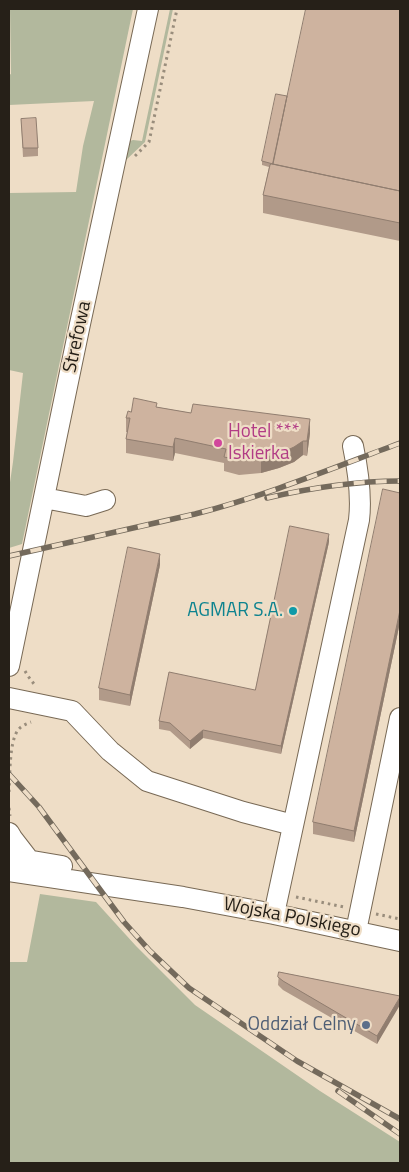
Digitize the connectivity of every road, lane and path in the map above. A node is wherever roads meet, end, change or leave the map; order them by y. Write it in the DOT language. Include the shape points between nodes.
graph roads {
  1 [pos="148,9"];
  2 [pos="353,446"];
  3 [pos="44,498"];
  4 [pos="105,500"];
  5 [pos="9,666"];
  6 [pos="9,698"];
  7 [pos="400,718"];
  8 [pos="293,825"];
  9 [pos="9,833"];
  10 [pos="9,856"];
  11 [pos="29,860"];
  12 [pos="9,871"];
  13 [pos="183,897"];
  14 [pos="274,914"];
  15 [pos="356,931"];
  16 [pos="400,941"];
  1 -- 3 [label="street, Strefowa"];
  2 -- 8 [label="street" via="359,483 359,520"];
  3 -- 4 [label="street" via="86,506"];
  3 -- 5 [label="street, Strefowa"];
  6 -- 8 [label="street" via="72,711 110,751 147,781"];
  7 -- 15 [label="street"];
  8 -- 14 [label="street"];
  9 -- 11 [label="street"];
  10 -- 11 [label="street, Wojska Polskiego"];
  11 -- 13 [label="street, Wojska Polskiego" via="86,871"];
  12 -- 13 [label="street, Wojska Polskiego"];
  13 -- 14 [label="street, Wojska Polskiego"];
  14 -- 15 [label="street, Wojska Polskiego"];
  15 -- 16 [label="street, Wojska Polskiego"];
}
